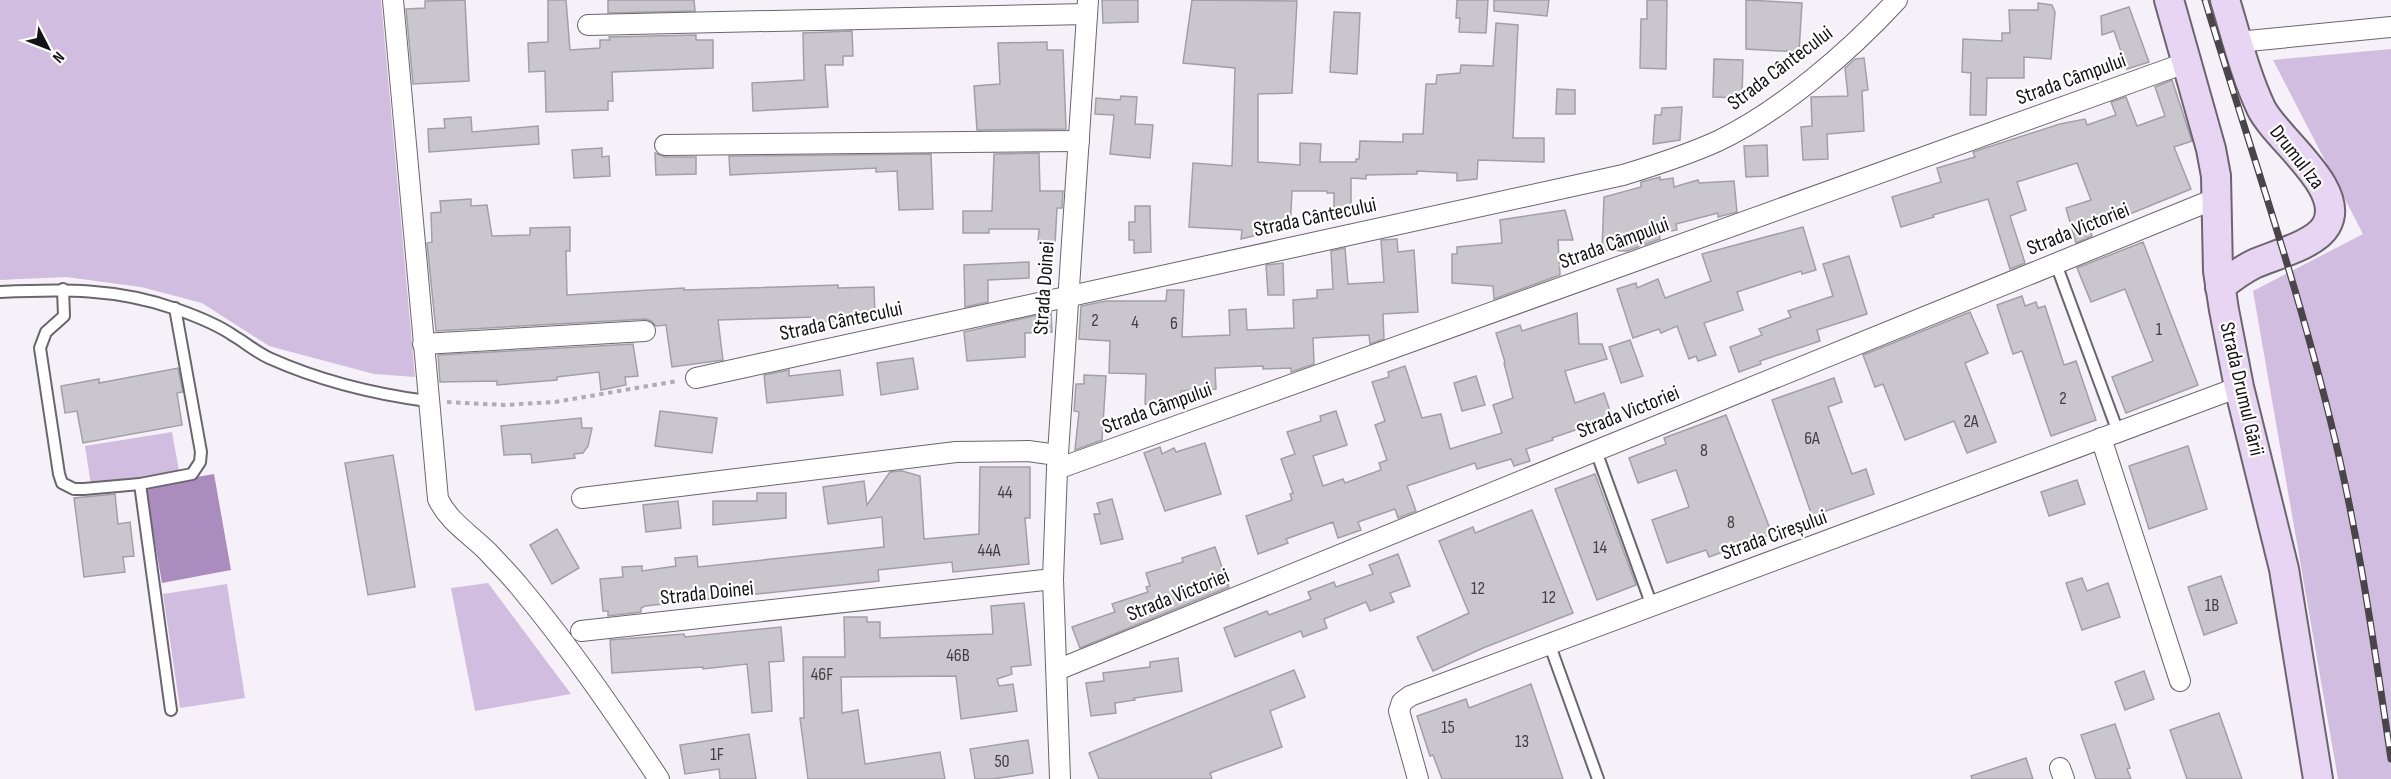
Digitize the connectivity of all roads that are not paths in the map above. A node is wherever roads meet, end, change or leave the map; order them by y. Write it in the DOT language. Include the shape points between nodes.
graph roads {
  1 [pos="393,0"];
  2 [pos="1898,0"];
  3 [pos="2169,0"];
  4 [pos="2225,0"];
  5 [pos="1087,7"];
  6 [pos="588,25"];
  7 [pos="2391,27"];
  8 [pos="2238,42"];
  9 [pos="2188,62"];
  10 [pos="1079,141"];
  11 [pos="665,145"];
  12 [pos="2217,198"];
  13 [pos="2056,264"];
  14 [pos="2220,287"];
  15 [pos="63,289"];
  16 [pos="0,292"];
  17 [pos="1067,295"];
  18 [pos="175,308"];
  19 [pos="645,331"];
  20 [pos="423,344"];
  21 [pos="696,378"];
  22 [pos="2240,387"];
  23 [pos="427,401"];
  24 [pos="2109,435"];
  25 [pos="1596,451"];
  26 [pos="1057,462"];
  27 [pos="140,484"];
  28 [pos="582,498"];
  29 [pos="1053,579"];
  30 [pos="1652,606"];
  31 [pos="581,631"];
  32 [pos="1549,643"];
  33 [pos="1057,670"];
  34 [pos="2180,681"];
  35 [pos="171,710"];
  36 [pos="659,779"];
  37 [pos="1060,779"];
  38 [pos="1418,779"];
  39 [pos="1598,779"];
  40 [pos="2318,779"];
  1 -- 20 [label="street"];
  2 -- 17 [label="street, Strada Cântecului" via="1864,34 1779,104 1740,129 1674,159 1623,175"];
  3 -- 9 [label="street, Strada Drumul Gării"];
  4 -- 8 [label="street, Drumul Iza"];
  5 -- 6 [label="street"];
  5 -- 10 [label="street, Strada Doinei"];
  7 -- 8 [label="street"];
  8 -- 14 [label="street, Drumul Iza" via="2262,111 2323,185 2330,213 2319,234 2252,265"];
  9 -- 12 [label="street, Strada Drumul Gării" via="2211,149"];
  9 -- 26 [label="street, Strada Câmpului"];
  10 -- 11 [label="street"];
  10 -- 17 [label="street, Strada Doinei"];
  12 -- 13 [label="street, Strada Victoriei"];
  12 -- 14 [label="street, Strada Drumul Gării"];
  13 -- 24 [label="lane"];
  13 -- 25 [label="street, Strada Victoriei"];
  14 -- 22 [label="street, Strada Drumul Gării"];
  15 -- 16 [label="lane"];
  15 -- 18 [label="lane" via="115,293"];
  15 -- 27 [label="lane" via="64,316 46,332 40,348 62,483 74,489"];
  17 -- 21 [label="street, Strada Cântecului"];
  17 -- 26 [label="street, Strada Doinei"];
  18 -- 23 [label="lane" via="222,328 269,358 311,374 390,396"];
  18 -- 27 [label="lane" via="200,462 192,474"];
  19 -- 20 [label="street"];
  20 -- 23 [label="street"];
  22 -- 24 [label="street, Strada Cireșului"];
  22 -- 40 [label="street, Strada Drumul Gării" via="2284,569"];
  23 -- 36 [label="street" via="438,499 444,511 518,585"];
  24 -- 30 [label="street, Strada Cireșului"];
  24 -- 34 [label="street"];
  25 -- 30 [label="lane"];
  25 -- 33 [label="street, Strada Victoriei"];
  26 -- 28 [label="street" via="1028,451 956,452"];
  26 -- 29 [label="street, Strada Doinei"];
  27 -- 35 [label="lane"];
  29 -- 31 [label="street, Strada Doinei"];
  29 -- 33 [label="street, Strada Doinei"];
  30 -- 32 [label="street, Strada Cireșului"];
  32 -- 38 [label="street, Strada Cireșului" via="1402,702 1400,720"];
  32 -- 39 [label="lane"];
  33 -- 37 [label="street, Strada Doinei"];
}
